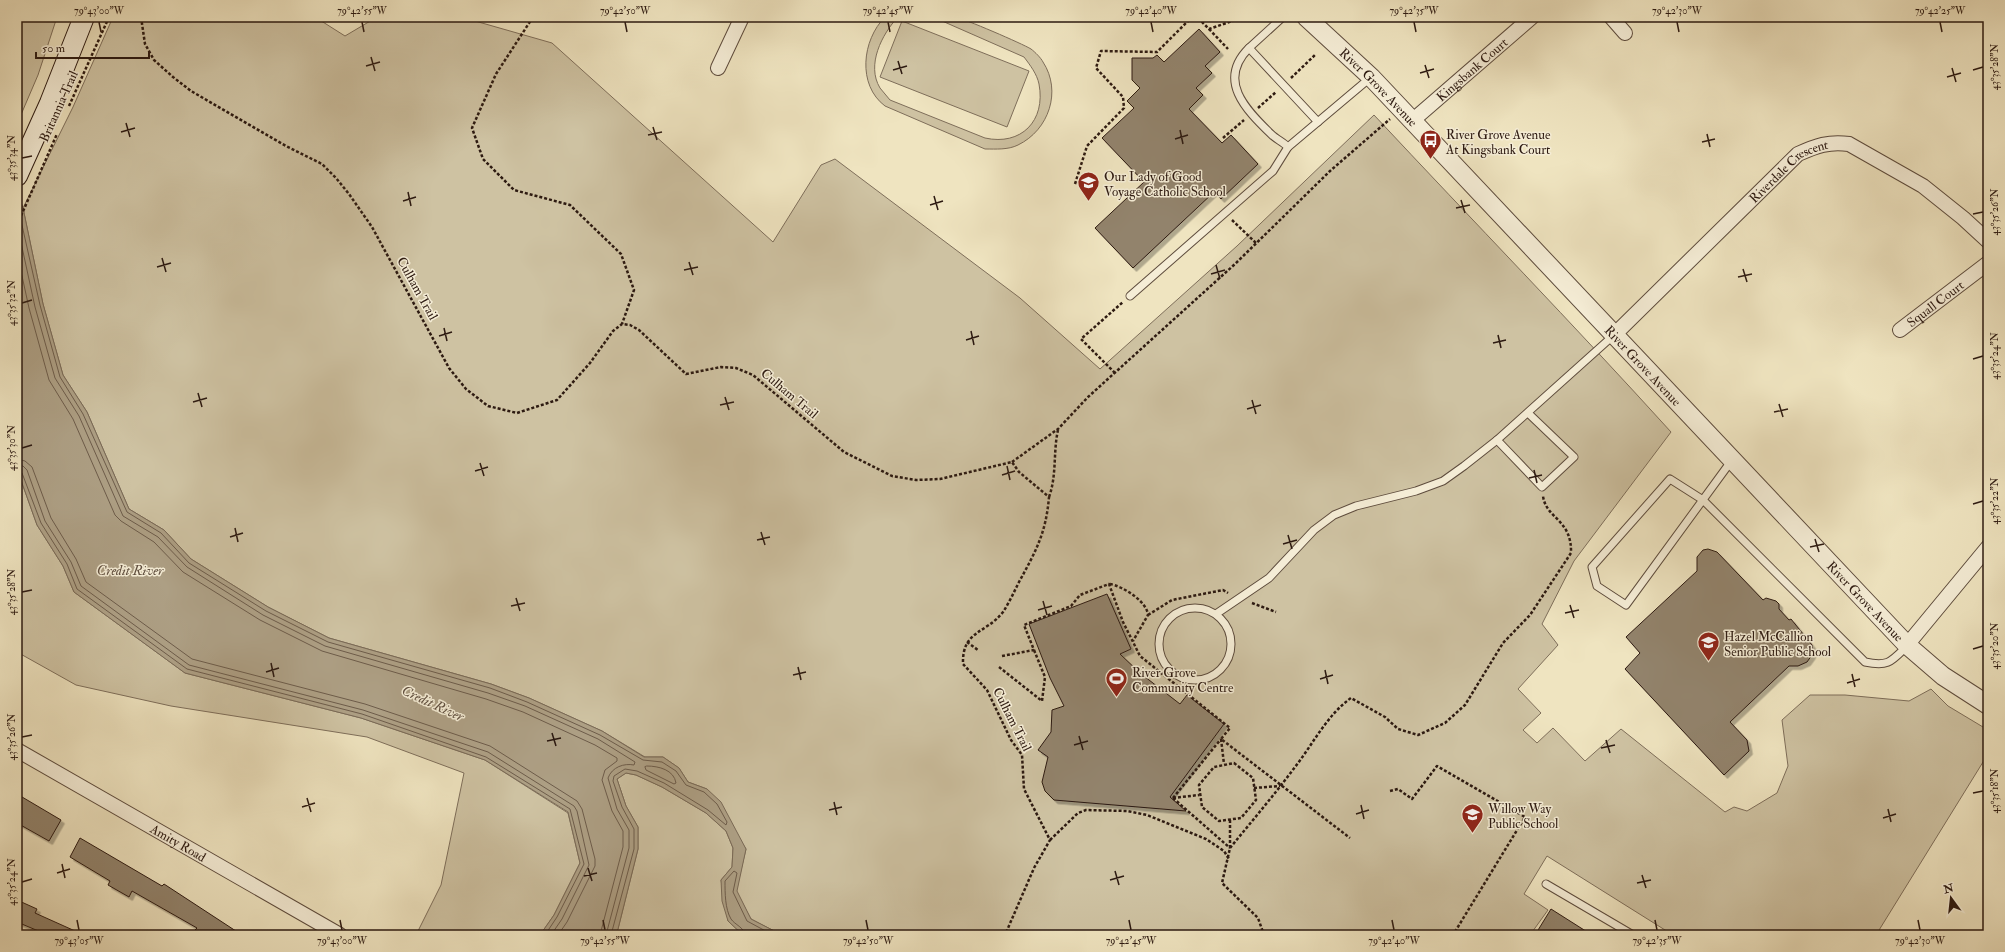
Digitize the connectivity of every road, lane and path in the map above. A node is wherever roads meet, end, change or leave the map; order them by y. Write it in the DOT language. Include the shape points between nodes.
graph roads {
  1 [pos="84,17"];
  2 [pos="109,17"];
  3 [pos="141,17"];
  4 [pos="533,17"];
  5 [pos="742,17"];
  6 [pos="1192,17"];
  7 [pos="1201,17"];
  8 [pos="1244,17"];
  9 [pos="1283,17"];
  10 [pos="1306,17"];
  11 [pos="1532,17"];
  12 [pos="1611,17"];
  13 [pos="1210,30"];
  14 [pos="1625,33"];
  15 [pos="1249,48"];
  16 [pos="1228,49"];
  17 [pos="1316,54"];
  18 [pos="718,68"];
  19 [pos="1371,77"];
  20 [pos="1284,85"];
  21 [pos="58,108"];
  22 [pos="1252,113"];
  23 [pos="1412,121"];
  24 [pos="1318,122"];
  25 [pos="60,127"];
  26 [pos="1223,138"];
  27 [pos="1288,147"];
  28 [pos="17,176"];
  29 [pos="1075,184"];
  30 [pos="1224,213"];
  31 [pos="17,226"];
  32 [pos="1988,241"];
  33 [pos="1256,243"];
  34 [pos="1988,262"];
  35 [pos="1130,296"];
  36 [pos="622,324"];
  37 [pos="1900,330"];
  38 [pos="1614,335"];
  39 [pos="1115,373"];
  40 [pos="1528,413"];
  41 [pos="1058,429"];
  42 [pos="1497,440"];
  43 [pos="1732,460"];
  44 [pos="1012,462"];
  45 [pos="1542,487"];
  46 [pos="1049,497"];
  47 [pos="1703,500"];
  48 [pos="1988,547"];
  49 [pos="1109,584"];
  50 [pos="1238,598"];
  51 [pos="1276,612"];
  52 [pos="1216,614"];
  53 [pos="1148,615"];
  54 [pos="1133,641"];
  55 [pos="967,642"];
  56 [pos="1907,645"];
  57 [pos="978,650"];
  58 [pos="1034,650"];
  59 [pos="1002,656"];
  60 [pos="999,668"];
  61 [pos="1988,705"];
  62 [pos="1221,739"];
  63 [pos="17,750"];
  64 [pos="1224,764"];
  65 [pos="1280,786"];
  66 [pos="1254,788"];
  67 [pos="1390,791"];
  68 [pos="1199,795"];
  69 [pos="1173,798"];
  70 [pos="1230,820"];
  71 [pos="1350,838"];
  72 [pos="1050,840"];
  73 [pos="1230,848"];
  74 [pos="1229,859"];
  75 [pos="1546,884"];
  76 [pos="340,935"];
  77 [pos="1005,935"];
  78 [pos="1264,935"];
  79 [pos="1453,935"];
  80 [pos="1633,935"];
  1 -- 21 [label="main road"];
  2 -- 21 [label="path, Britannia Trail"];
  3 -- 36 [label="path, Culham Trail" via="144,44 154,60 173,77 191,91 322,164 336,178 372,227 449,368 466,389 488,406 517,413 557,400 613,331"];
  4 -- 36 [label="path" via="496,74 472,128 483,159 514,190 570,205 621,254 634,290"];
  5 -- 18 [label="street"];
  6 -- 29 [label="path" via="1157,52 1101,51 1096,68 1123,97 1124,108 1086,146"];
  7 -- 13 [label="path" via="1201,21"];
  8 -- 13 [label="path"];
  9 -- 15 [label="lane"];
  10 -- 19 [label="street, River Grove Avenue"];
  11 -- 23 [label="street, Kingsbank Court"];
  12 -- 14 [label="street"];
  13 -- 16 [label="path"];
  15 -- 20 [label="lane"];
  15 -- 22 [label="lane" via="1240,56 1234,78 1236,92"];
  17 -- 20 [label="path"];
  19 -- 23 [label="street, River Grove Avenue"];
  19 -- 24 [label="lane"];
  20 -- 22 [label="path"];
  20 -- 24 [label="lane"];
  21 -- 28 [label="main road"];
  22 -- 26 [label="path"];
  22 -- 27 [label="lane" via="1272,135"];
  23 -- 33 [label="path" via="1389,119 1330,171"];
  23 -- 38 [label="street, River Grove Avenue"];
  24 -- 27 [label="lane"];
  25 -- 31 [label="path, Britannia Trail"];
  27 -- 30 [label="lane" via="1272,172"];
  30 -- 33 [label="path"];
  30 -- 35 [label="lane"];
  32 -- 38 [label="street, Riverdale Crescent" via="1923,186 1849,144 1821,144 1798,154"];
  33 -- 39 [label="path"];
  34 -- 37 [label="street, Squall Court"];
  35 -- 39 [label="path" via="1081,339"];
  36 -- 44 [label="path, Culham Trail" via="639,330 686,374 721,367 736,368 754,375 844,452 892,476 916,480 940,479"];
  38 -- 40 [label="lane"];
  38 -- 43 [label="street, River Grove Avenue"];
  39 -- 41 [label="path"];
  40 -- 42 [label="lane"];
  40 -- 45 [label="lane" via="1574,457"];
  41 -- 44 [label="path"];
  41 -- 46 [label="path" via="1054,482"];
  42 -- 45 [label="lane"];
  42 -- 50 [label="lane" via="1443,481 1416,492 1356,506 1334,514 1314,530 1269,578"];
  43 -- 47 [label="lane"];
  43 -- 56 [label="street, River Grove Avenue"];
  44 -- 46 [label="path" via="1019,472"];
  45 -- 65 [label="path" via="1544,503 1567,529 1572,541 1571,553 1530,615 1503,643 1465,705 1445,723 1418,735 1398,729 1385,717 1351,698 1342,704"];
  46 -- 55 [label="path" via="1047,519 1040,543 1003,612"];
  47 -- 47 [label="lane" via="1670,479 1592,567 1597,586 1626,604"];
  47 -- 56 [label="lane" via="1865,662 1880,666 1892,662"];
  48 -- 56 [label="street"];
  49 -- 53 [label="path" via="1117,585 1142,604"];
  49 -- 54 [label="path"];
  49 -- 58 [label="path" via="1080,595 1071,606 1024,625"];
  50 -- 51 [label="path"];
  50 -- 52 [label="lane"];
  50 -- 53 [label="path" via="1224,590 1172,600"];
  52 -- 52 [label="lane" via="1198,607 1171,616 1160,634 1158,645 1162,659 1172,673 1188,680 1206,680 1226,664 1231,653 1232,638 1224,620"];
  53 -- 54 [label="path"];
  54 -- 62 [label="path" via="1140,656 1230,728"];
  55 -- 57 [label="path"];
  55 -- 72 [label="path, Culham Trail" via="962,651 963,664 988,690 1022,755 1024,789"];
  56 -- 61 [label="street, River Grove Avenue" via="1943,676"];
  58 -- 59 [label="path"];
  58 -- 60 [label="path" via="1045,677 1042,701"];
  62 -- 64 [label="path"];
  62 -- 65 [label="path"];
  62 -- 69 [label="path"];
  63 -- 76 [label="street, Amity Road"];
  64 -- 66 [label="path" via="1234,764 1253,778"];
  64 -- 68 [label="path" via="1214,767 1199,785"];
  65 -- 66 [label="path"];
  65 -- 71 [label="path"];
  65 -- 73 [label="path"];
  66 -- 70 [label="path" via="1256,800 1241,818"];
  67 -- 79 [label="path" via="1398,789 1412,799 1437,766 1525,817"];
  68 -- 69 [label="path"];
  68 -- 70 [label="path" via="1202,807 1219,821"];
  69 -- 73 [label="path"];
  70 -- 73 [label="path"];
  72 -- 74 [label="path" via="1078,813 1086,810 1127,811 1206,839 1224,851"];
  72 -- 77 [label="path" via="1034,868"];
  73 -- 74 [label="path"];
  74 -- 78 [label="path" via="1222,883 1258,918"];
  75 -- 80 [label="lane"];
}
